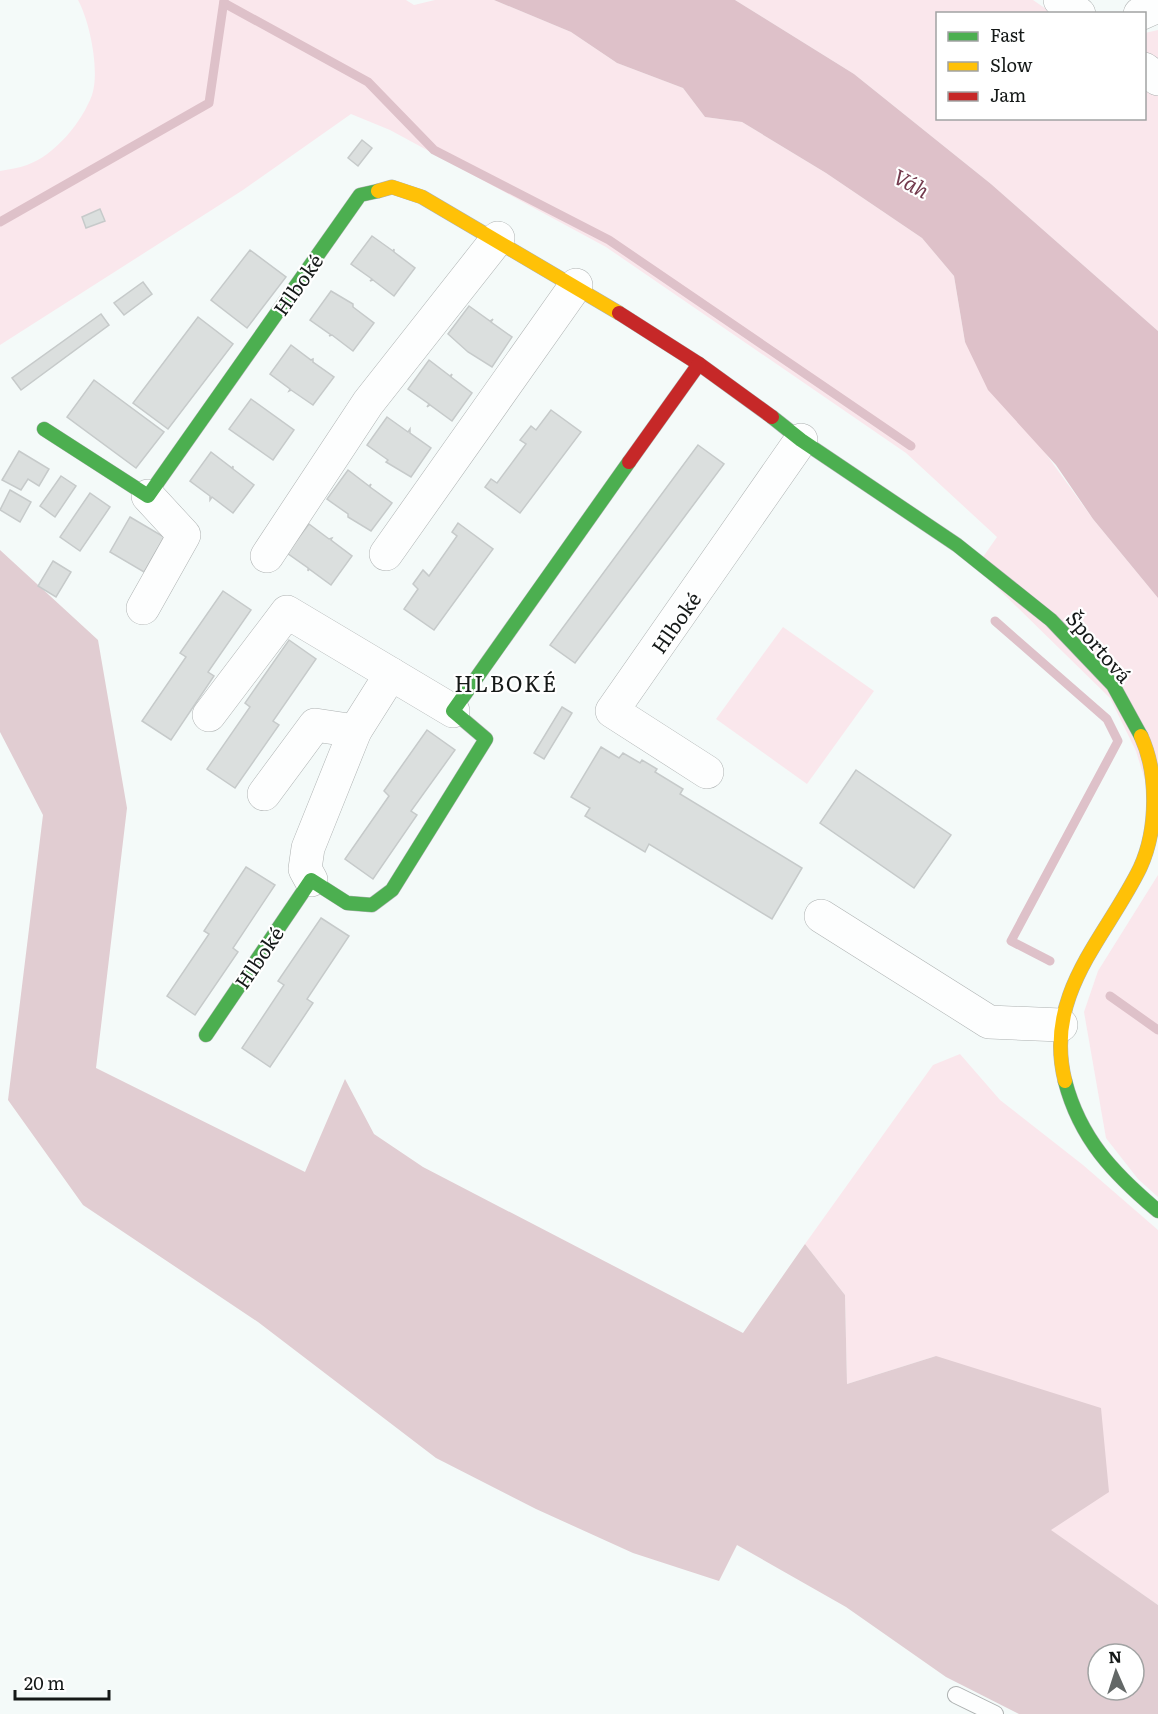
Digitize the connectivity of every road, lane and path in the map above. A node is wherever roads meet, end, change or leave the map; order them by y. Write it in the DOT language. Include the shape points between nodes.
graph roads {
  1 [pos="1060,0"];
  2 [pos="1076,12"];
  3 [pos="1146,71"];
  4 [pos="1158,80"];
  5 [pos="498,238"];
  6 [pos="576,285"];
  7 [pos="699,364"];
  8 [pos="760,407"];
  9 [pos="44,429"];
  10 [pos="801,440"];
  11 [pos="148,496"];
  12 [pos="386,554"];
  13 [pos="267,556"];
  14 [pos="143,608"];
  15 [pos="391,674"];
  16 [pos="453,711"];
  17 [pos="208,715"];
  18 [pos="356,731"];
  19 [pos="707,772"];
  20 [pos="264,794"];
  21 [pos="311,880"];
  22 [pos="820,916"];
  23 [pos="1061,1025"];
  24 [pos="206,1035"];
  25 [pos="1158,1211"];
  26 [pos="956,1695"];
  27 [pos="995,1714"];
  1 -- 2 [label="street"];
  3 -- 4 [label="street"];
  5 -- 6 [label="street, Hlboké"];
  5 -- 11 [label="street, Hlboké" via="422,197 392,187 360,195"];
  5 -- 13 [label="street" via="368,403"];
  6 -- 7 [label="street, Hlboké"];
  6 -- 12 [label="street"];
  7 -- 8 [label="street, Hlboké"];
  7 -- 16 [label="street"];
  8 -- 10 [label="street, Športová"];
  9 -- 11 [label="street"];
  10 -- 19 [label="street, Hlboké" via="612,711"];
  10 -- 23 [label="street, Športová" via="957,545 1051,620 1113,685 1150,754 1155,796 1151,831 1140,867 1083,960"];
  11 -- 14 [label="street" via="184,535"];
  15 -- 16 [label="street"];
  15 -- 17 [label="street" via="287,612"];
  15 -- 18 [label="street"];
  16 -- 21 [label="street" via="486,739 392,890 372,905 346,903"];
  18 -- 20 [label="street" via="315,725"];
  18 -- 21 [label="street" via="308,848 305,869"];
  21 -- 24 [label="street, Hlboké"];
  22 -- 23 [label="street" via="989,1022"];
  23 -- 25 [label="street, Športová" via="1061,1065 1068,1092 1094,1148 1119,1178"];
  26 -- 27 [label="lane"];
}
